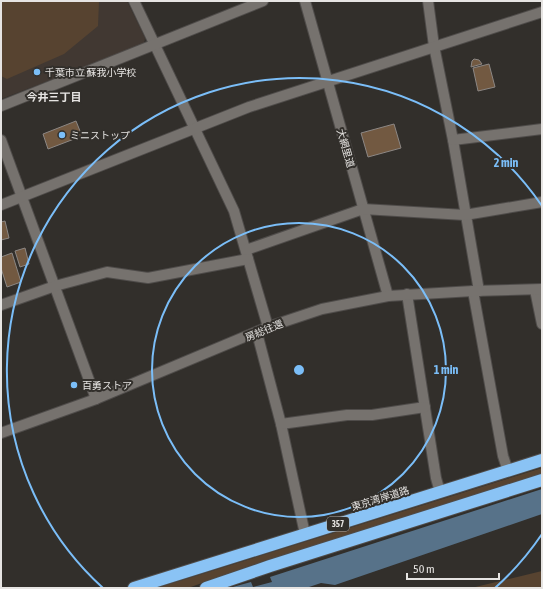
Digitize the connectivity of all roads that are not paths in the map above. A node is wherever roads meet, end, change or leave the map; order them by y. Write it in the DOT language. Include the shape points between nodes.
graph roads {
  1 [pos="134,1"];
  2 [pos="263,1"];
  3 [pos="305,1"];
  4 [pos="428,1"];
  5 [pos="542,12"];
  6 [pos="154,44"];
  7 [pos="434,46"];
  8 [pos="327,82"];
  9 [pos="1,106"];
  10 [pos="196,128"];
  11 [pos="542,129"];
  12 [pos="1,140"];
  13 [pos="453,140"];
  14 [pos="22,196"];
  15 [pos="542,202"];
  16 [pos="1,205"];
  17 [pos="363,210"];
  18 [pos="465,215"];
  19 [pos="247,254"];
  20 [pos="55,286"];
  21 [pos="539,290"];
  22 [pos="476,291"];
  23 [pos="407,294"];
  24 [pos="388,296"];
  25 [pos="1,305"];
  26 [pos="542,324"];
  27 [pos="268,327"];
  28 [pos="257,333"];
  29 [pos="96,399"];
  30 [pos="425,407"];
  31 [pos="281,424"];
  32 [pos="1,433"];
  33 [pos="542,460"];
  34 [pos="508,471"];
  35 [pos="542,480"];
  36 [pos="440,492"];
  37 [pos="305,534"];
  38 [pos="134,588"];
  39 [pos="206,588"];
  1 -- 6 [label="street"];
  2 -- 6 [label="street"];
  3 -- 8 [label="street, 大網里道"];
  4 -- 7 [label="street"];
  5 -- 7 [label="street"];
  6 -- 9 [label="street"];
  6 -- 10 [label="street"];
  7 -- 8 [label="street"];
  7 -- 13 [label="street"];
  8 -- 10 [label="street" via="249,107"];
  8 -- 17 [label="street, 大網里道"];
  10 -- 14 [label="street"];
  10 -- 19 [label="street" via="234,211"];
  11 -- 13 [label="street"];
  12 -- 14 [label="street"];
  13 -- 18 [label="street"];
  14 -- 16 [label="street"];
  14 -- 20 [label="street"];
  15 -- 18 [label="street"];
  17 -- 18 [label="street"];
  17 -- 19 [label="street"];
  17 -- 24 [label="street, 大網里道"];
  18 -- 22 [label="street"];
  19 -- 20 [label="street" via="148,278 107,272"];
  19 -- 27 [label="street"];
  20 -- 25 [label="street"];
  20 -- 29 [label="street"];
  21 -- 22 [label="street, 房総往還"];
  21 -- 26 [label="street"];
  22 -- 23 [label="street, 房総往還"];
  22 -- 34 [label="street" via="503,456"];
  23 -- 24 [label="street, 房総往還"];
  23 -- 30 [label="street"];
  24 -- 27 [label="street, 房総往還" via="322,309"];
  27 -- 28 [label="street, 房総往還"];
  28 -- 29 [label="street, 房総往還"];
  28 -- 31 [label="street"];
  29 -- 32 [label="street, 房総往還"];
  30 -- 31 [label="street"];
  30 -- 36 [label="street"];
  31 -- 37 [label="street"];
  33 -- 34 [label="highway, 東京湾岸道路 / 357"];
  34 -- 36 [label="highway, 東京湾岸道路 / 357"];
  35 -- 39 [label="highway, 357"];
  36 -- 37 [label="highway, 東京湾岸道路 / 357"];
  37 -- 38 [label="highway, 東京湾岸道路 / 357"];
}
